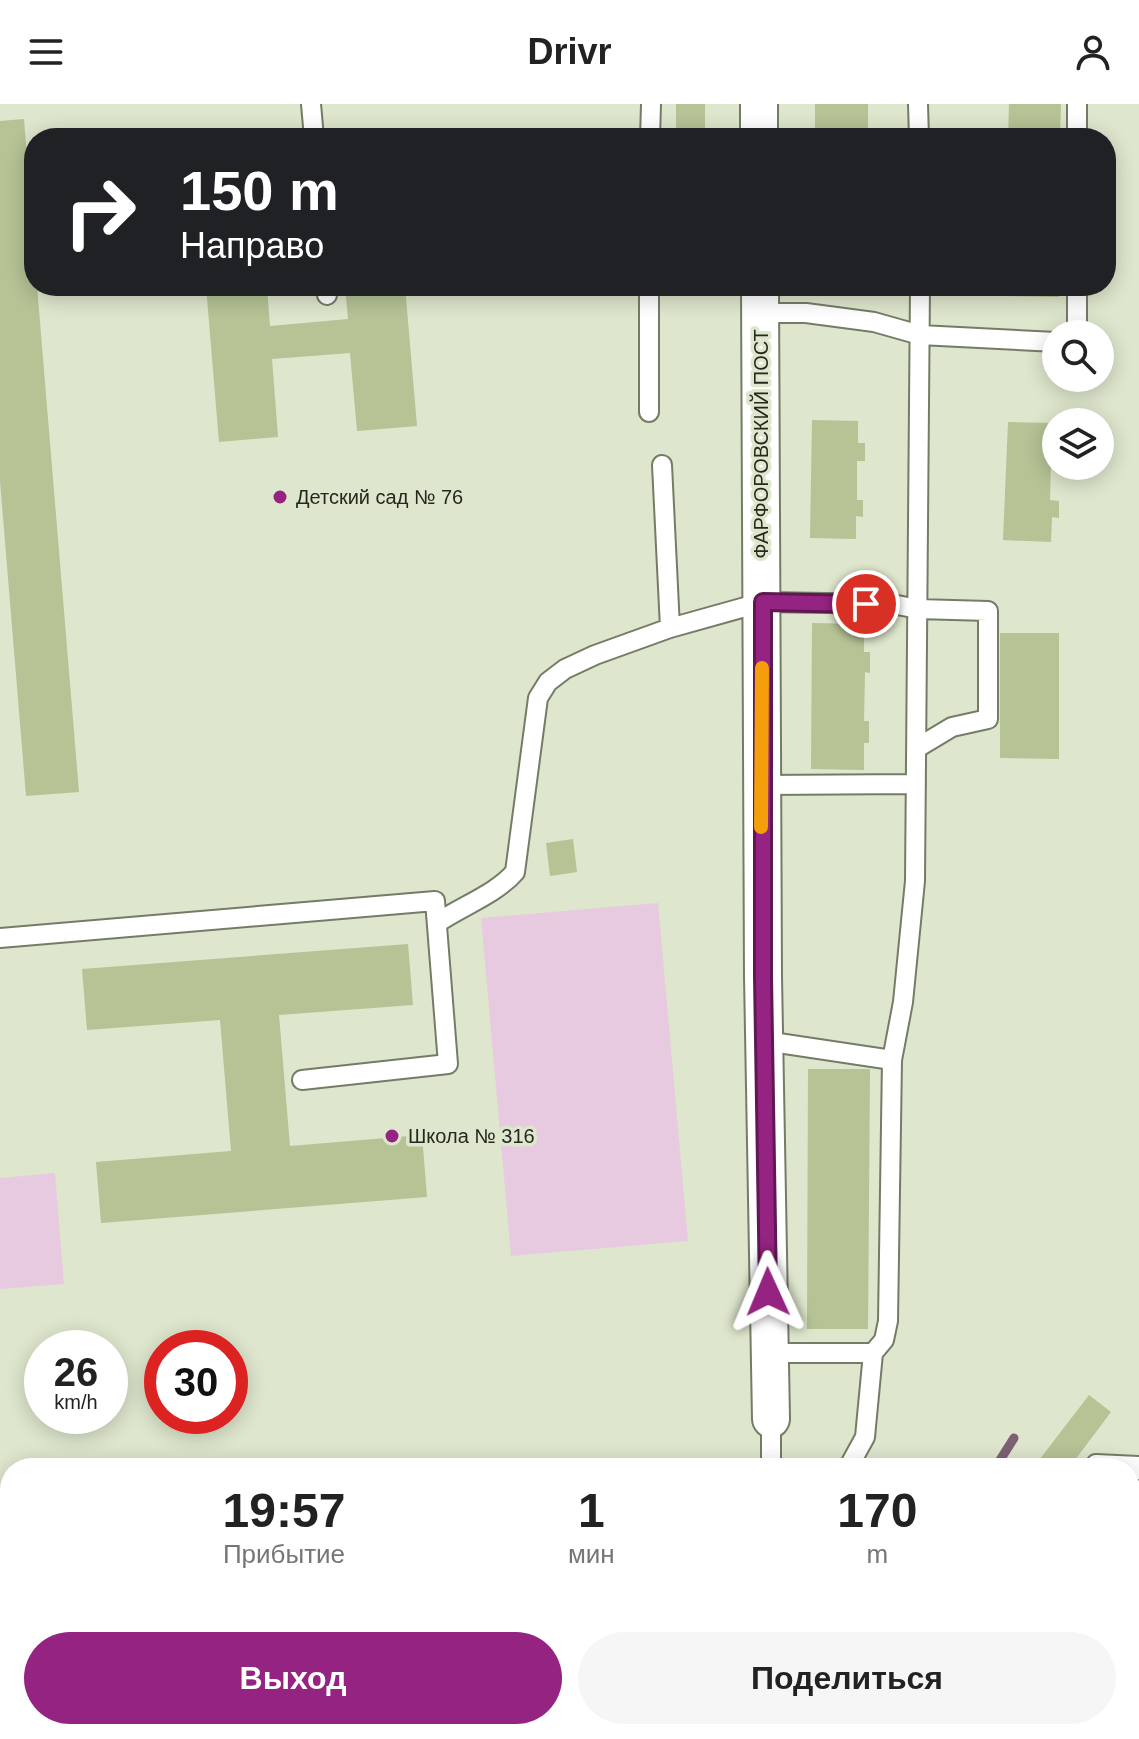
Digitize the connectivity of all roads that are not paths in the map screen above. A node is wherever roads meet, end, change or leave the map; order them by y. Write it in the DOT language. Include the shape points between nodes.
graph roads {
  1 [pos="311,104"];
  2 [pos="651,104"];
  3 [pos="759,104"];
  4 [pos="918,104"];
  5 [pos="1077,104"];
  6 [pos="313,128"];
  7 [pos="650,128"];
  8 [pos="759,128"];
  9 [pos="919,128"];
  10 [pos="1077,128"];
  11 [pos="649,296"];
  12 [pos="920,296"];
  13 [pos="1077,296"];
  14 [pos="760,299"];
  15 [pos="1077,320"];
  16 [pos="920,335"];
  17 [pos="1042,341"];
  18 [pos="649,412"];
  19 [pos="662,465"];
  20 [pos="763,602"];
  21 [pos="918,609"];
  22 [pos="670,628"];
  23 [pos="917,748"];
  24 [pos="916,784"];
  25 [pos="761,785"];
  26 [pos="437,923"];
  27 [pos="0,938"];
  28 [pos="765,1041"];
  29 [pos="892,1060"];
  30 [pos="302,1080"];
  31 [pos="770,1353"];
  32 [pos="873,1353"];
  33 [pos="771,1419"];
  34 [pos="771,1458"];
  35 [pos="853,1458"];
  1 -- 6 [label="lane"];
  2 -- 7 [label="lane"];
  3 -- 8 [label="street"];
  4 -- 9 [label="lane"];
  5 -- 10 [label="lane"];
  11 -- 18 [label="lane"];
  12 -- 16 [label="lane"];
  13 -- 15 [label="lane"];
  14 -- 16 [label="lane"];
  14 -- 20 [label="street, ФАРФОРОВСКИЙ ПОСТ"];
  16 -- 17 [label="lane"];
  16 -- 21 [label="lane"];
  19 -- 22 [label="lane"];
  20 -- 21 [label="lane"];
  20 -- 22 [label="lane"];
  20 -- 25 [label="street, ФАРФОРОВСКИЙ ПОСТ"];
  21 -- 23 [label="lane"];
  21 -- 23 [label="lane" via="988,611 988,719 952,727"];
  22 -- 26 [label="lane" via="575,664 548,682 538,698 515,872 503,887"];
  23 -- 24 [label="lane"];
  24 -- 25 [label="lane"];
  24 -- 29 [label="lane" via="915,881"];
  25 -- 28 [label="street, ФАРФОРОВСКИЙ ПОСТ"];
  26 -- 27 [label="lane" via="435,901"];
  26 -- 30 [label="lane" via="448,1064"];
  28 -- 29 [label="lane"];
  28 -- 31 [label="street, ФАРФОРОВСКИЙ ПОСТ"];
  29 -- 32 [label="lane" via="888,1321 884,1340"];
  31 -- 32 [label="lane"];
  31 -- 33 [label="street, ФАРФОРОВСКИЙ ПОСТ"];
  32 -- 35 [label="lane" via="865,1437"];
  33 -- 34 [label="lane"];
}
